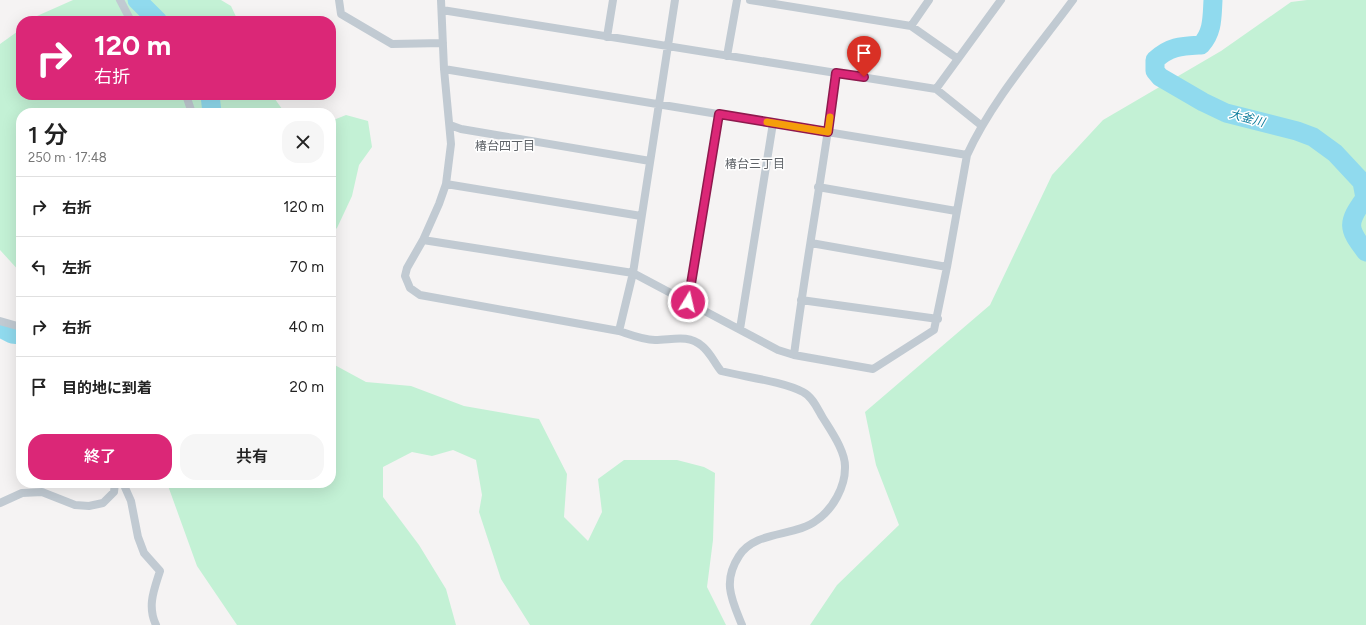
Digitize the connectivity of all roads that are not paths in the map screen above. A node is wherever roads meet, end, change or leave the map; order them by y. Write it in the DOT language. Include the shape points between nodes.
graph roads {
  1 [pos="120,0"];
  2 [pos="339,0"];
  3 [pos="441,0"];
  4 [pos="613,0"];
  5 [pos="675,0"];
  6 [pos="737,0"];
  7 [pos="750,0"];
  8 [pos="930,0"];
  9 [pos="1001,0"];
  10 [pos="1073,0"];
  11 [pos="442,10"];
  12 [pos="128,16"];
  13 [pos="911,26"];
  14 [pos="607,37"];
  15 [pos="443,43"];
  16 [pos="667,47"];
  17 [pos="727,56"];
  18 [pos="958,59"];
  19 [pos="444,69"];
  20 [pos="836,73"];
  21 [pos="936,89"];
  22 [pos="658,105"];
  23 [pos="719,114"];
  24 [pos="773,123"];
  25 [pos="450,125"];
  26 [pos="982,126"];
  27 [pos="828,132"];
  28 [pos="966,155"];
  29 [pos="650,162"];
  30 [pos="446,184"];
  31 [pos="818,187"];
  32 [pos="956,211"];
  33 [pos="641,216"];
  34 [pos="423,240"];
  35 [pos="811,243"];
  36 [pos="947,267"];
  37 [pos="633,273"];
  38 [pos="801,300"];
  39 [pos="688,302"];
  40 [pos="938,320"];
  41 [pos="0,322"];
  42 [pos="16,326"];
  43 [pos="740,329"];
  44 [pos="619,331"];
  45 [pos="794,355"];
  46 [pos="114,488"];
  47 [pos="125,488"];
  48 [pos="0,503"];
  49 [pos="156,625"];
  50 [pos="742,625"];
  1 -- 12 [label="street"];
  2 -- 15 [label="street" via="341,14 392,44"];
  3 -- 11 [label="street"];
  4 -- 14 [label="street"];
  5 -- 16 [label="street"];
  6 -- 17 [label="street"];
  7 -- 13 [label="street"];
  8 -- 13 [label="street"];
  9 -- 18 [label="street"];
  10 -- 26 [label="street" via="1000,97"];
  11 -- 14 [label="street"];
  11 -- 15 [label="street"];
  13 -- 18 [label="street"];
  14 -- 16 [label="street"];
  15 -- 19 [label="street"];
  16 -- 17 [label="street"];
  16 -- 22 [label="street"];
  17 -- 20 [label="street"];
  18 -- 21 [label="street"];
  19 -- 22 [label="street"];
  19 -- 25 [label="street"];
  20 -- 21 [label="street"];
  20 -- 27 [label="street"];
  21 -- 26 [label="street"];
  22 -- 23 [label="street"];
  22 -- 29 [label="street"];
  23 -- 24 [label="street"];
  23 -- 39 [label="street"];
  24 -- 27 [label="street"];
  24 -- 43 [label="street"];
  25 -- 29 [label="street"];
  25 -- 30 [label="street" via="451,144"];
  26 -- 28 [label="street"];
  27 -- 28 [label="street"];
  27 -- 31 [label="street"];
  28 -- 32 [label="street"];
  29 -- 33 [label="street"];
  30 -- 33 [label="street"];
  30 -- 34 [label="street"];
  31 -- 32 [label="street"];
  31 -- 35 [label="street"];
  32 -- 36 [label="street"];
  33 -- 37 [label="street"];
  34 -- 37 [label="street"];
  34 -- 44 [label="street" via="406,268 405,276 410,288 420,295"];
  35 -- 36 [label="street"];
  35 -- 38 [label="street"];
  36 -- 40 [label="street"];
  37 -- 39 [label="street"];
  37 -- 44 [label="street"];
  38 -- 40 [label="street"];
  38 -- 45 [label="street"];
  39 -- 43 [label="street"];
  40 -- 45 [label="street" via="934,330 873,369"];
  41 -- 42 [label="street"];
  43 -- 45 [label="street" via="778,350"];
  44 -- 50 [label="street" via="648,339 678,337 693,340 704,347 720,371 787,386 804,393 812,400 837,440 846,468 840,491 828,510 812,523 756,540 739,555 731,572 729,594"];
  46 -- 48 [label="street" via="114,492 103,503 89,506 75,506 42,492 22,493"];
  47 -- 49 [label="street" via="144,553 160,571 151,601"];
}
